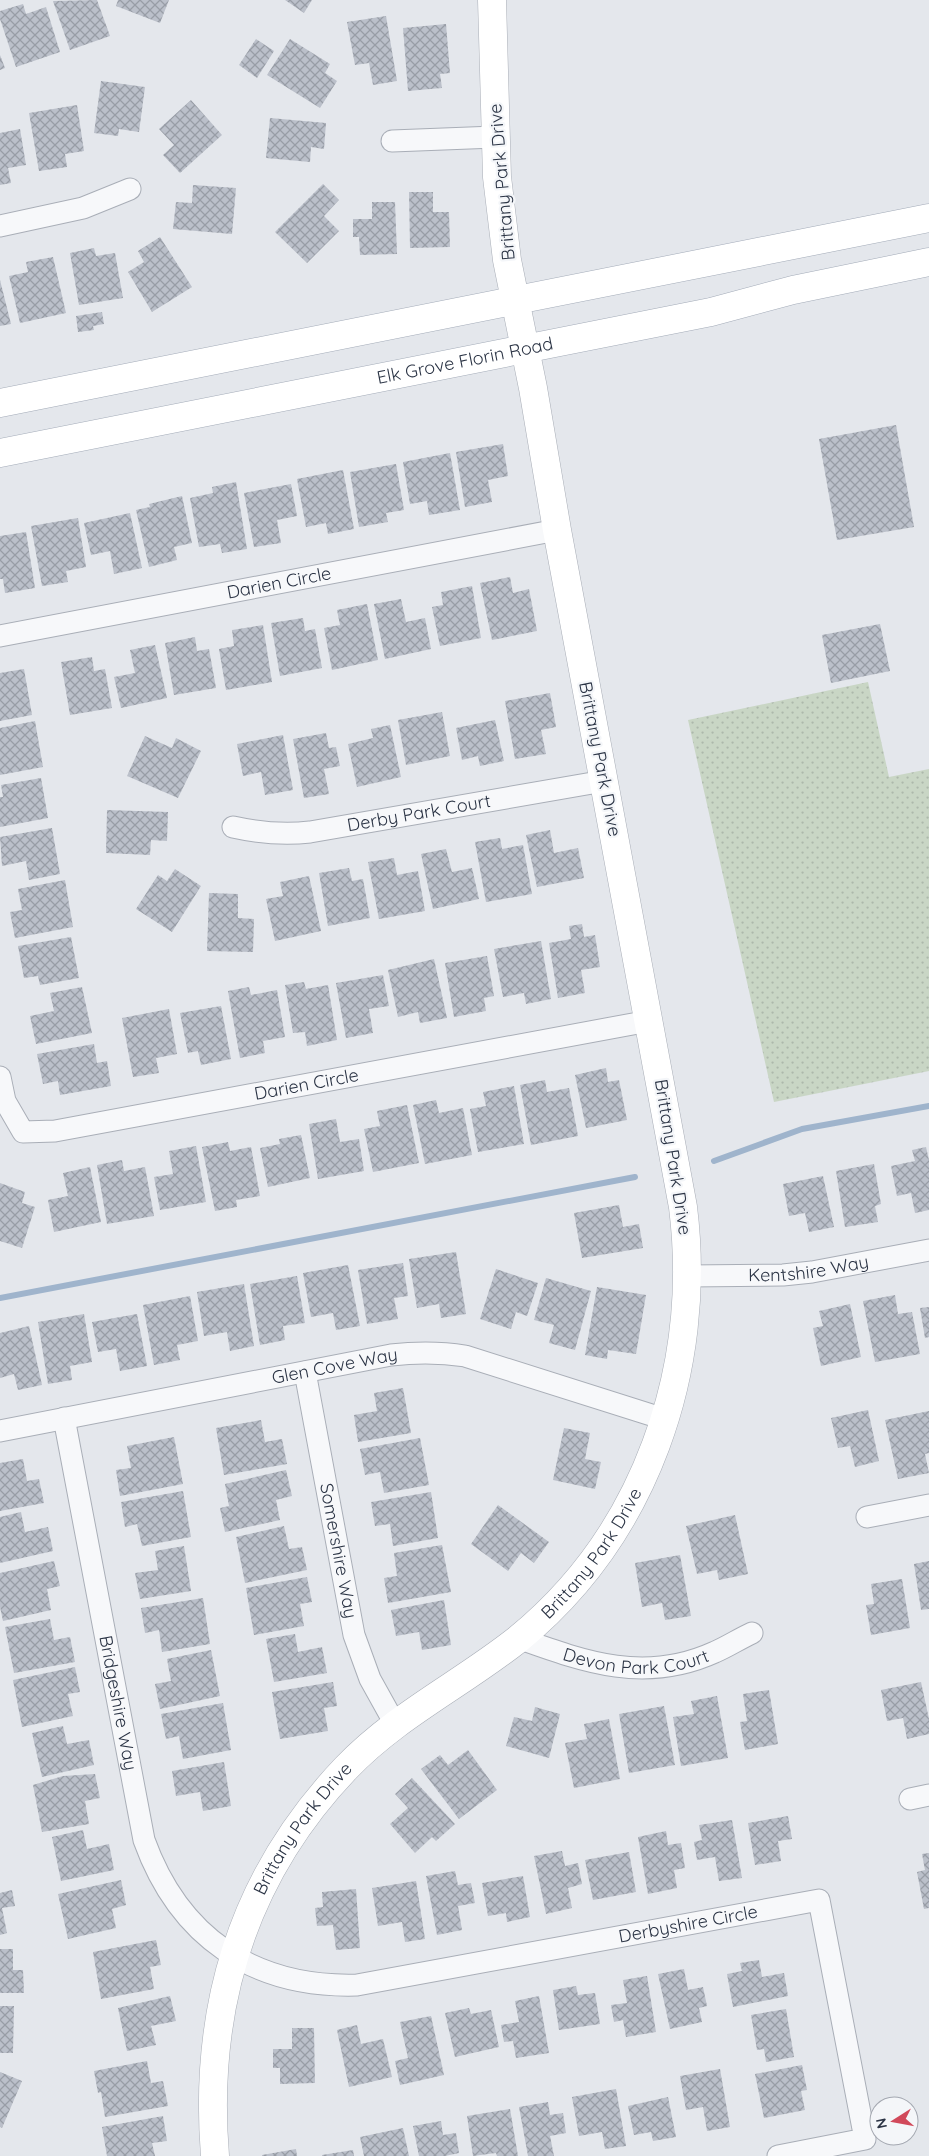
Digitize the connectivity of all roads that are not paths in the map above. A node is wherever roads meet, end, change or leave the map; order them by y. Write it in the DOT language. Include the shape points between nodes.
graph roads {
  1 [pos="492,0"];
  2 [pos="496,137"];
  3 [pos="392,140"];
  4 [pos="130,189"];
  5 [pos="929,218"];
  6 [pos="0,226"];
  7 [pos="929,262"];
  8 [pos="516,301"];
  9 [pos="526,349"];
  10 [pos="0,403"];
  11 [pos="0,453"];
  12 [pos="557,530"];
  13 [pos="0,636"];
  14 [pos="604,781"];
  15 [pos="233,828"];
  16 [pos="649,1021"];
  17 [pos="0,1076"];
  18 [pos="929,1250"];
  19 [pos="688,1276"];
  20 [pos="305,1372"];
  21 [pos="64,1418"];
  22 [pos="664,1420"];
  23 [pos="0,1431"];
  24 [pos="929,1505"];
  25 [pos="867,1517"];
  26 [pos="752,1633"];
  27 [pos="518,1638"];
  28 [pos="395,1724"];
  29 [pos="234,1956"];
  30 [pos="215,2156"];
  31 [pos="778,2156"];
  1 -- 2 [label="street, Brittany Park Drive"];
  2 -- 3 [label="street"];
  2 -- 8 [label="street, Brittany Park Drive" via="502,227"];
  4 -- 6 [label="street" via="83,208"];
  5 -- 8 [label="street"];
  7 -- 9 [label="street, Elk Grove Florin Road" via="793,290 711,312"];
  8 -- 9 [label="street, Brittany Park Drive"];
  8 -- 10 [label="street"];
  9 -- 11 [label="street, Elk Grove Florin Road"];
  9 -- 12 [label="street, Brittany Park Drive"];
  12 -- 13 [label="street, Darien Circle"];
  12 -- 14 [label="street, Brittany Park Drive"];
  14 -- 15 [label="street, Derby Park Court" via="310,832 283,835"];
  14 -- 16 [label="street, Brittany Park Drive"];
  16 -- 17 [label="street, Darien Circle" via="55,1131 23,1132 5,1101"];
  16 -- 19 [label="street, Brittany Park Drive" via="683,1206"];
  18 -- 19 [label="street, Kentshire Way" via="812,1272"];
  19 -- 22 [label="street, Brittany Park Drive" via="683,1346"];
  20 -- 21 [label="street, Glen Cove Way"];
  20 -- 22 [label="street, Glen Cove Way" via="391,1355 440,1352 465,1356"];
  20 -- 28 [label="street, Somershire Way" via="354,1635 370,1679"];
  21 -- 23 [label="street, Glen Cove Way"];
  21 -- 29 [label="street, Bridgeshire Way" via="144,1840 156,1871 178,1906 194,1925"];
  22 -- 27 [label="street, Brittany Park Drive" via="644,1476 619,1523 590,1565"];
  24 -- 25 [label="street"];
  26 -- 27 [label="street, Devon Park Court" via="691,1661 642,1668 592,1663"];
  27 -- 28 [label="street, Brittany Park Drive" via="478,1670"];
  28 -- 29 [label="street, Brittany Park Drive" via="347,1767 285,1845 260,1888"];
  29 -- 30 [label="street, Brittany Park Drive" via="219,2014 213,2064"];
  29 -- 31 [label="street, Derbyshire Circle" via="285,1978 334,1985 357,1984 819,1900 865,2139"];
}
